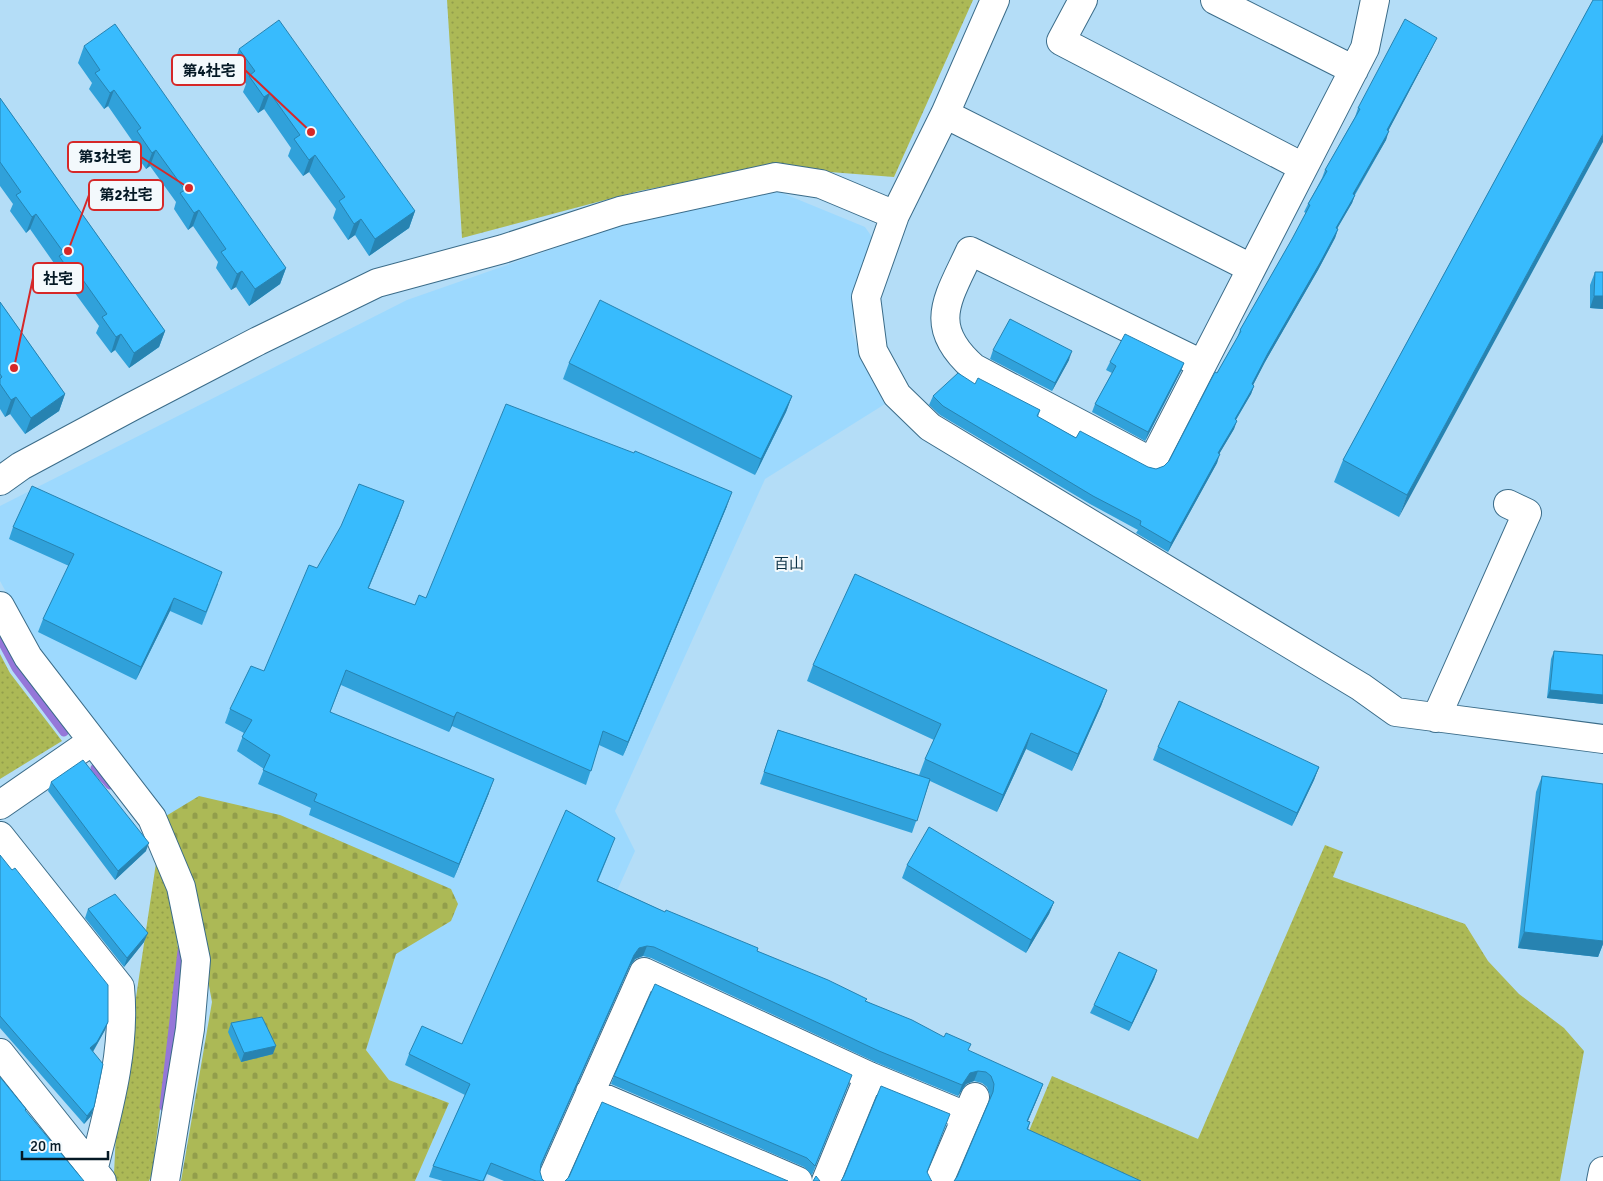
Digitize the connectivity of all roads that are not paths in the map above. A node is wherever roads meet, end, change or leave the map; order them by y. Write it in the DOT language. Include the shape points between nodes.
graph roads {
  1 [pos="995,0"];
  2 [pos="1083,0"];
  3 [pos="1215,0"];
  4 [pos="1375,0"];
  5 [pos="1248,8"];
  6 [pos="1354,70"];
  7 [pos="945,114"];
  8 [pos="1303,167"];
  9 [pos="895,215"];
  10 [pos="1252,268"];
  11 [pos="1202,364"];
  12 [pos="0,481"];
  13 [pos="1528,513"];
  14 [pos="0,606"];
  15 [pos="1436,718"];
  16 [pos="1603,738"];
  17 [pos="92,742"];
  18 [pos="0,805"];
  19 [pos="0,836"];
  20 [pos="0,1053"];
  21 [pos="869,1076"];
  22 [pos="590,1092"];
  23 [pos="1603,1171"];
  24 [pos="97,1176"];
  25 [pos="165,1181"];
  26 [pos="551,1181"];
  27 [pos="798,1181"];
  28 [pos="826,1181"];
  29 [pos="939,1181"];
  30 [pos="1601,1181"];
  1 -- 7 [label="street"];
  2 -- 8 [label="street" via="1061,41"];
  3 -- 5 [label="street"];
  4 -- 6 [label="street" via="1365,48"];
  5 -- 6 [label="street"];
  6 -- 8 [label="street"];
  7 -- 9 [label="street"];
  7 -- 10 [label="street"];
  8 -- 10 [label="street"];
  9 -- 12 [label="street" via="821,184 776,177 620,211 503,249 377,284 139,403 21,466"];
  9 -- 15 [label="street" via="866,297 873,351 897,395 930,428 1396,712"];
  10 -- 11 [label="street"];
  11 -- 11 [label="street" via="1152,462 974,368 958,354 945,328 946,304 970,251"];
  13 -- 15 [label="street"];
  14 -- 17 [label="street" via="28,657"];
  15 -- 16 [label="street"];
  17 -- 18 [label="street"];
  17 -- 25 [label="street" via="152,818 182,887 196,960 190,1029"];
  19 -- 24 [label="street" via="120,987 122,1011 114,1086"];
  20 -- 24 [label="street"];
  21 -- 22 [label="street" via="644,972"];
  21 -- 28 [label="street"];
  21 -- 29 [label="street" via="970,1107"];
  22 -- 26 [label="street"];
  22 -- 27 [label="street"];
  23 -- 30 [label="street"];
}
